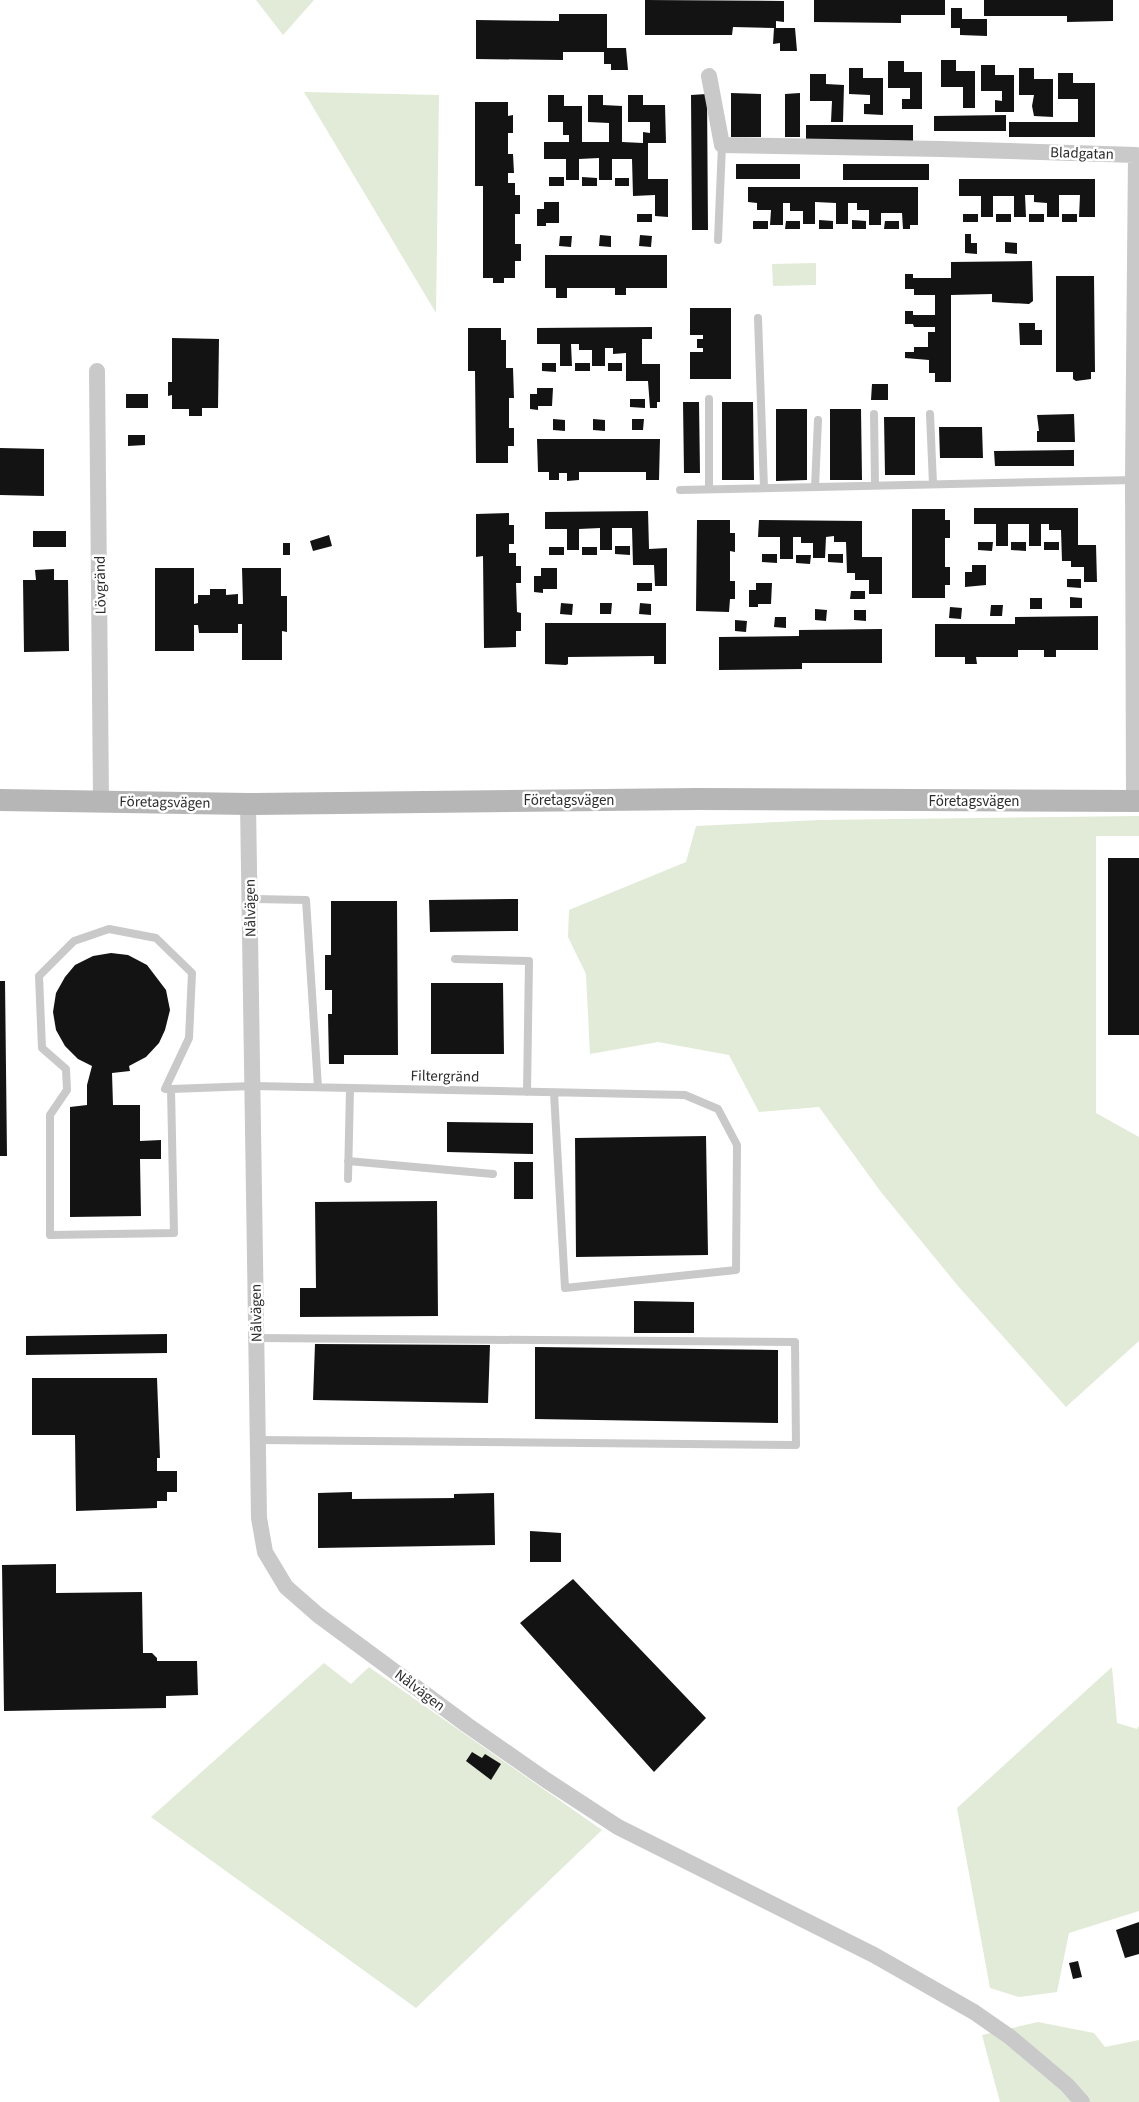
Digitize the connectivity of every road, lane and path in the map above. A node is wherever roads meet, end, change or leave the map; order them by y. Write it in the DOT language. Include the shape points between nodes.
graph roads {
  1 [pos="709,76"];
  2 [pos="722,145"];
  3 [pos="1137,201"];
  4 [pos="718,240"];
  5 [pos="758,318"];
  6 [pos="98,370"];
  7 [pos="709,399"];
  8 [pos="874,414"];
  9 [pos="930,414"];
  10 [pos="818,420"];
  11 [pos="1136,479"];
  12 [pos="933,484"];
  13 [pos="875,485"];
  14 [pos="815,487"];
  15 [pos="764,488"];
  16 [pos="709,489"];
  17 [pos="680,490"];
  18 [pos="0,800"];
  19 [pos="102,800"];
  20 [pos="1137,801"];
  21 [pos="248,804"];
  22 [pos="250,899"];
  23 [pos="455,960"];
  24 [pos="253,1086"];
  25 [pos="318,1087"];
  26 [pos="350,1088"];
  27 [pos="171,1089"];
  28 [pos="527,1092"];
  29 [pos="554,1093"];
  30 [pos="348,1161"];
  31 [pos="493,1174"];
  32 [pos="348,1179"];
  33 [pos="256,1338"];
  34 [pos="258,1440"];
  35 [pos="1082,2102"];
  1 -- 2 [label="street"];
  2 -- 3 [label="street, Bladgatan" via="1136,155"];
  2 -- 4 [label="lane"];
  3 -- 11 [label="street, Bladgatan"];
  5 -- 15 [label="lane"];
  6 -- 19 [label="street, Lövgränd"];
  7 -- 16 [label="lane"];
  8 -- 13 [label="lane"];
  9 -- 12 [label="lane"];
  10 -- 14 [label="lane"];
  11 -- 12 [label="lane"];
  11 -- 20 [label="street, Bladgatan"];
  12 -- 13 [label="lane"];
  13 -- 14 [label="lane"];
  14 -- 15 [label="lane"];
  15 -- 16 [label="lane"];
  16 -- 17 [label="lane"];
  18 -- 19 [label="street, Företagsvägen"];
  19 -- 21 [label="street, Företagsvägen"];
  20 -- 21 [label="street, Företagsvägen" via="697,799"];
  21 -- 22 [label="street, Nålvägen"];
  22 -- 24 [label="street, Nålvägen"];
  22 -- 25 [label="lane" via="306,900"];
  23 -- 28 [label="lane" via="529,961"];
  24 -- 25 [label="lane, Filtergränd"];
  24 -- 27 [label="lane, Filtergränd"];
  24 -- 33 [label="street, Nålvägen"];
  25 -- 26 [label="lane, Filtergränd"];
  26 -- 28 [label="lane, Filtergränd"];
  26 -- 30 [label="lane"];
  27 -- 27 [label="lane" via="165,1090 188,1038 192,973 156,938 109,929 74,942 39,976 42,1048 66,1069 67,1076 67,1090 50,1115 50,1235 174,1233"];
  28 -- 29 [label="lane, Filtergränd"];
  29 -- 29 [label="lane, Filtergränd" via="565,1288 736,1270 737,1145 718,1109 685,1095"];
  30 -- 31 [label="lane"];
  30 -- 32 [label="lane"];
  33 -- 34 [label="street, Nålvägen"];
  33 -- 34 [label="lane" via="795,1342 796,1445"];
  34 -- 35 [label="street, Nålvägen" via="259,1518 265,1552 286,1586 318,1614 467,1725 618,1827 874,1955 974,2012 1018,2043 1068,2085"];
}
